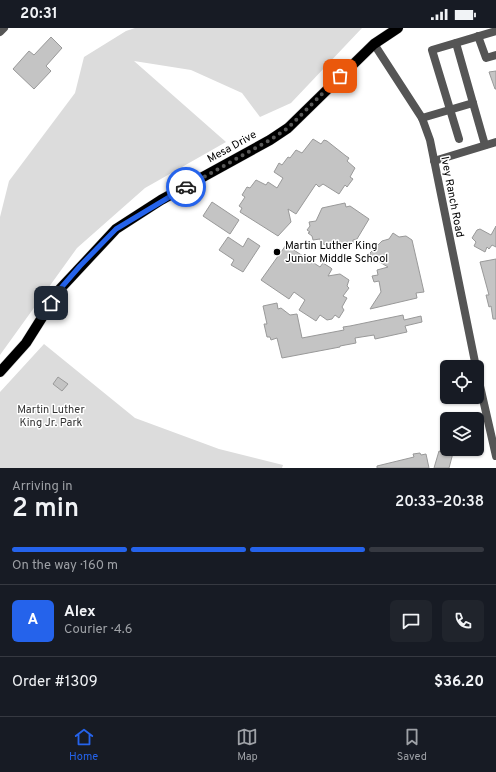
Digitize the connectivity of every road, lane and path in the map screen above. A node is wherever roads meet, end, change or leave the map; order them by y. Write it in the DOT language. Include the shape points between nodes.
graph roads {
  1 [pos="4,28"];
  2 [pos="398,28"];
  3 [pos="496,31"];
  4 [pos="0,32"];
  5 [pos="478,36"];
  6 [pos="456,43"];
  7 [pos="374,44"];
  8 [pos="496,55"];
  9 [pos="473,104"];
  10 [pos="450,110"];
  11 [pos="422,118"];
  12 [pos="459,139"];
  13 [pos="496,142"];
  14 [pos="486,145"];
  15 [pos="434,161"];
  16 [pos="475,360"];
  17 [pos="0,372"];
  18 [pos="484,396"];
  19 [pos="492,423"];
  20 [pos="496,456"];
  1 -- 4 [label="street"];
  2 -- 7 [label="main road, Mesa Drive"];
  3 -- 5 [label="street"];
  5 -- 6 [label="street"];
  5 -- 8 [label="street" via="486,58"];
  6 -- 9 [label="street"];
  6 -- 10 [label="street" via="432,50"];
  7 -- 11 [label="street, Ivey Ranch Road"];
  7 -- 17 [label="main road, Mesa Drive" via="288,128 161,200 116,229 60,289 26,343"];
  9 -- 10 [label="street"];
  9 -- 14 [label="street"];
  10 -- 11 [label="street"];
  10 -- 12 [label="street"];
  11 -- 15 [label="street, Ivey Ranch Road"];
  13 -- 14 [label="street"];
  14 -- 15 [label="street"];
  15 -- 16 [label="street, Ivey Ranch Road"];
  18 -- 19 [label="street"];
  19 -- 20 [label="street"];
}
